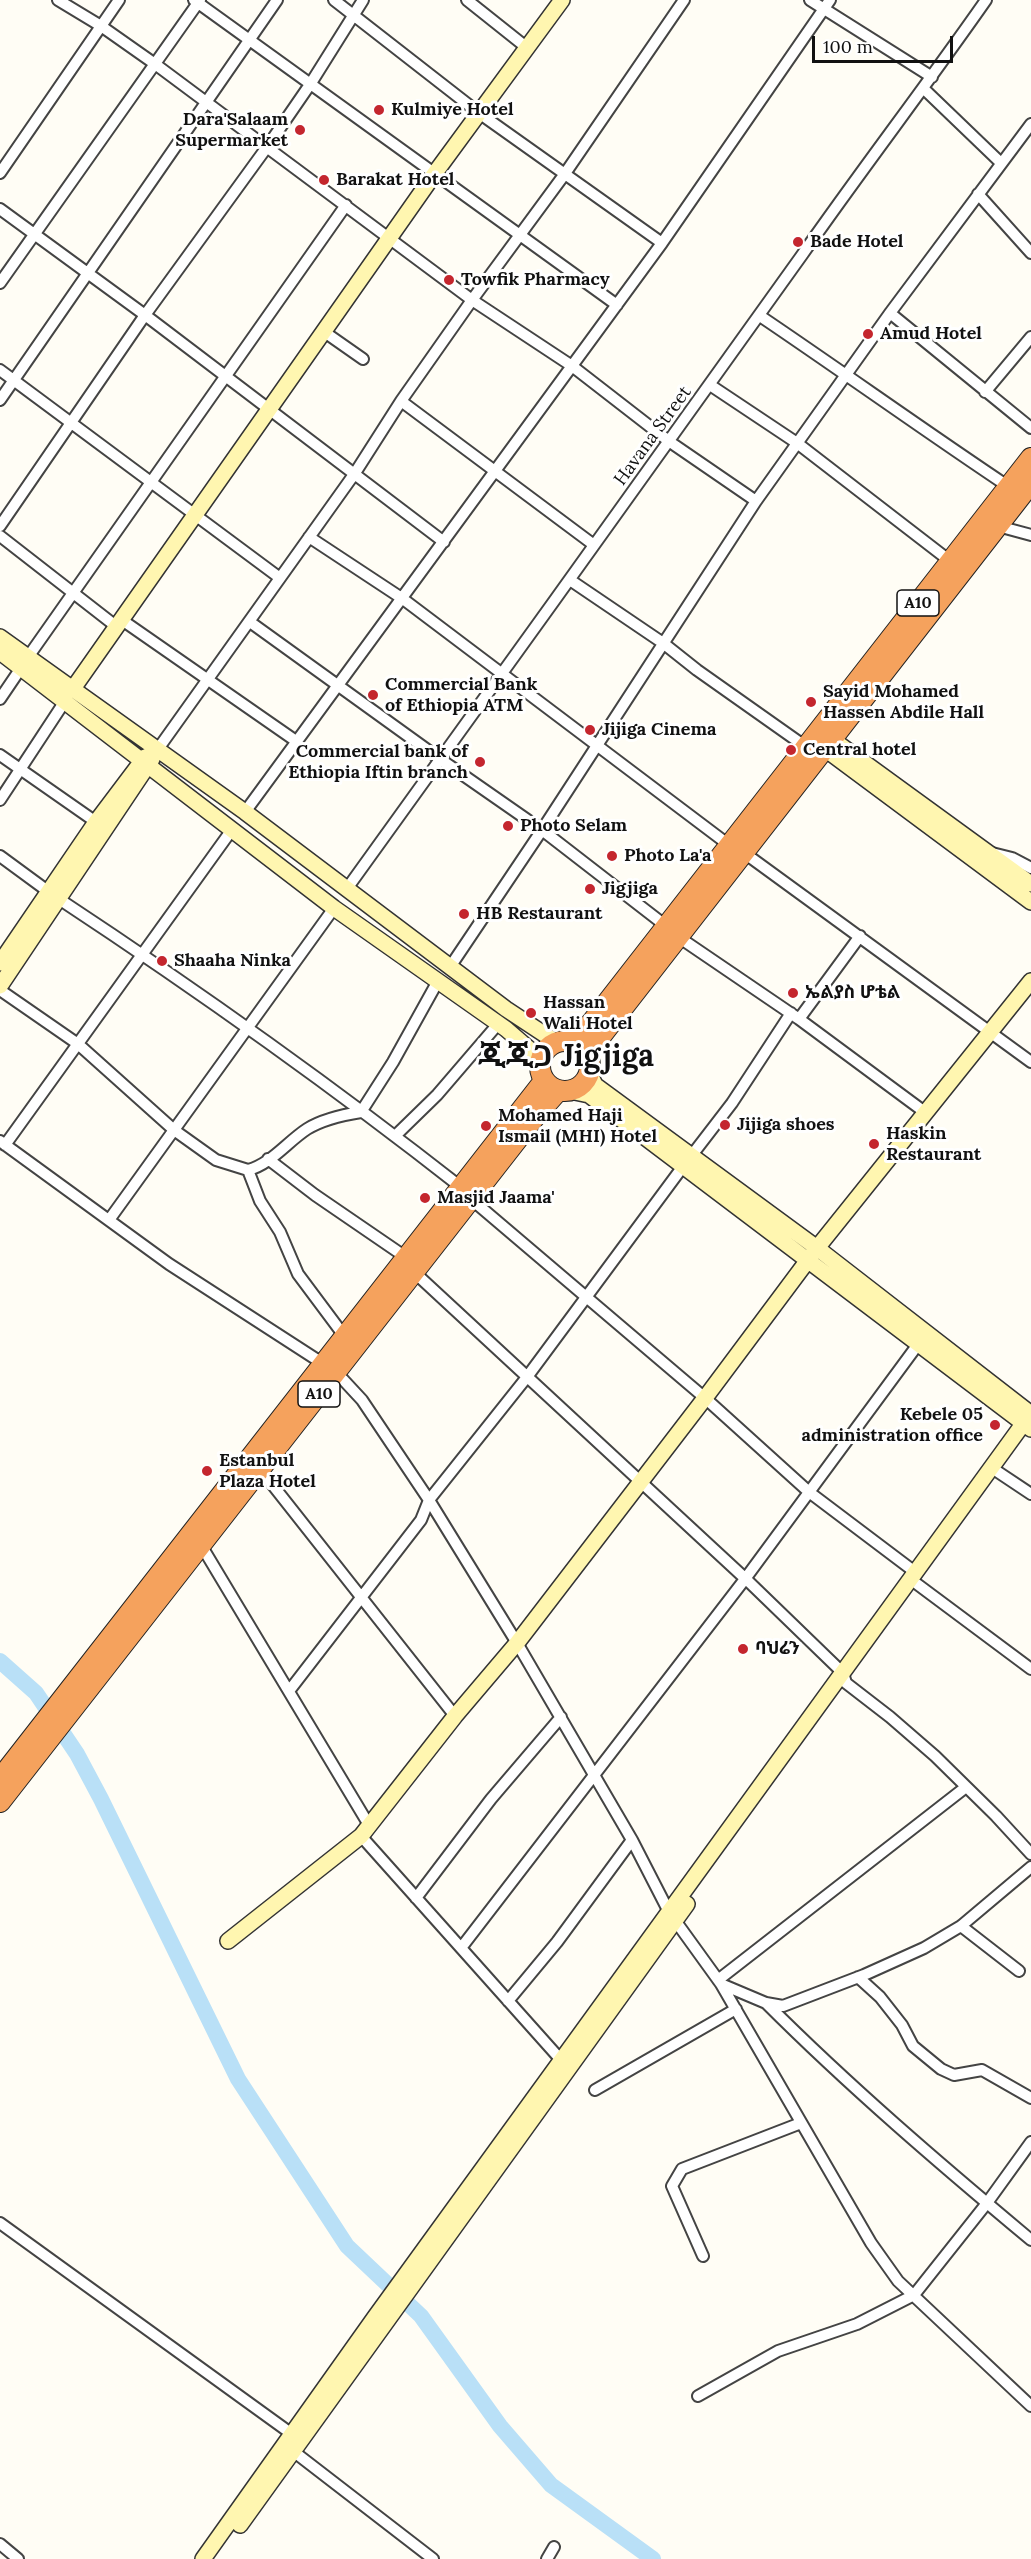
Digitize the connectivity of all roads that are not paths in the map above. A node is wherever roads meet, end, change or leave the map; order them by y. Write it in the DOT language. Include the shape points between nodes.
graph roads {
  1 [pos="58,0"];
  2 [pos="119,0"];
  3 [pos="277,0"];
  4 [pos="334,0"];
  5 [pos="363,0"];
  6 [pos="467,0"];
  7 [pos="562,0"];
  8 [pos="684,0"];
  9 [pos="810,0"];
  10 [pos="986,0"];
  11 [pos="198,1"];
  12 [pos="826,4"];
  13 [pos="353,14"];
  14 [pos="101,26"];
  15 [pos="249,41"];
  16 [pos="526,47"];
  17 [pos="155,64"];
  18 [pos="932,77"];
  19 [pos="311,83"];
  20 [pos="924,88"];
  21 [pos="207,102"];
  22 [pos="479,113"];
  23 [pos="1031,124"];
  24 [pos="267,147"];
  25 [pos="1001,163"];
  26 [pos="0,173"];
  27 [pos="435,173"];
  28 [pos="564,175"];
  29 [pos="978,194"];
  30 [pos="346,205"];
  31 [pos="0,209"];
  32 [pos="520,234"];
  33 [pos="35,235"];
  34 [pos="389,238"];
  35 [pos="662,243"];
  36 [pos="1031,253"];
  37 [pos="89,274"];
  38 [pos="0,283"];
  39 [pos="472,300"];
  40 [pos="617,305"];
  41 [pos="890,314"];
  42 [pos="145,315"];
  43 [pos="760,316"];
  44 [pos="323,331"];
  45 [pos="1031,337"];
  46 [pos="363,359"];
  47 [pos="572,366"];
  48 [pos="0,370"];
  49 [pos="846,375"];
  50 [pos="225,377"];
  51 [pos="14,380"];
  52 [pos="710,385"];
  53 [pos="985,392"];
  54 [pos="0,400"];
  55 [pos="401,401"];
  56 [pos="268,410"];
  57 [pos="71,423"];
  58 [pos="1031,428"];
  59 [pos="670,442"];
  60 [pos="797,443"];
  61 [pos="1031,458"];
  62 [pos="355,472"];
  63 [pos="495,472"];
  64 [pos="151,483"];
  65 [pos="1031,483"];
  66 [pos="1009,487"];
  67 [pos="756,501"];
  68 [pos="195,516"];
  69 [pos="989,524"];
  70 [pos="0,526"];
  71 [pos="1031,535"];
  72 [pos="0,536"];
  73 [pos="309,537"];
  74 [pos="444,542"];
  75 [pos="594,544"];
  76 [pos="950,561"];
  77 [pos="280,578"];
  78 [pos="570,580"];
  79 [pos="74,593"];
  80 [pos="403,599"];
  81 [pos="250,622"];
  82 [pos="120,624"];
  83 [pos="0,637"];
  84 [pos="663,643"];
  85 [pos="0,652"];
  86 [pos="25,662"];
  87 [pos="502,674"];
  88 [pos="208,681"];
  89 [pos="338,686"];
  90 [pos="69,695"];
  91 [pos="0,699"];
  92 [pos="296,741"];
  93 [pos="818,741"];
  94 [pos="598,744"];
  95 [pos="158,749"];
  96 [pos="0,755"];
  97 [pos="440,759"];
  98 [pos="145,763"];
  99 [pos="21,770"];
  100 [pos="0,800"];
  101 [pos="245,812"];
  102 [pos="96,822"];
  103 [pos="542,830"];
  104 [pos="231,831"];
  105 [pos="736,849"];
  106 [pos="982,850"];
  107 [pos="0,856"];
  108 [pos="1031,868"];
  109 [pos="1031,884"];
  110 [pos="346,890"];
  111 [pos="54,895"];
  112 [pos="1031,902"];
  113 [pos="334,908"];
  114 [pos="672,931"];
  115 [pos="860,936"];
  116 [pos="143,954"];
  117 [pos="0,963"];
  118 [pos="450,967"];
  119 [pos="438,981"];
  120 [pos="1031,981"];
  121 [pos="0,988"];
  122 [pos="795,1016"];
  123 [pos="498,1024"];
  124 [pos="247,1028"];
  125 [pos="989,1032"];
  126 [pos="78,1044"];
  127 [pos="576,1053"];
  128 [pos="1031,1062"];
  129 [pos="553,1082"];
  130 [pos="361,1112"];
  131 [pos="926,1113"];
  132 [pos="174,1130"];
  133 [pos="395,1136"];
  134 [pos="2,1143"];
  135 [pos="268,1159"];
  136 [pos="688,1160"];
  137 [pos="248,1170"];
  138 [pos="466,1193"];
  139 [pos="109,1220"];
  140 [pos="813,1254"];
  141 [pos="411,1265"];
  142 [pos="586,1297"];
  143 [pos="345,1337"];
  144 [pos="919,1343"];
  145 [pos="330,1368"];
  146 [pos="527,1377"];
  147 [pos="705,1398"];
  148 [pos="1029,1422"];
  149 [pos="260,1469"];
  150 [pos="998,1472"];
  151 [pos="641,1482"];
  152 [pos="809,1492"];
  153 [pos="1031,1494"];
  154 [pos="429,1500"];
  155 [pos="201,1545"];
  156 [pos="916,1578"];
  157 [pos="745,1579"];
  158 [pos="361,1600"];
  159 [pos="517,1643"];
  160 [pos="1031,1669"];
  161 [pos="844,1678"];
  162 [pos="84,1683"];
  163 [pos="289,1691"];
  164 [pos="455,1716"];
  165 [pos="561,1718"];
  166 [pos="39,1741"];
  167 [pos="594,1774"];
  168 [pos="0,1779"];
  169 [pos="966,1787"];
  170 [pos="0,1803"];
  171 [pos="365,1831"];
  172 [pos="632,1840"];
  173 [pos="1031,1854"];
  174 [pos="1031,1867"];
  175 [pos="416,1898"];
  176 [pos="672,1916"];
  177 [pos="961,1926"];
  178 [pos="228,1941"];
  179 [pos="461,1948"];
  180 [pos="1019,1971"];
  181 [pos="858,1977"];
  182 [pos="720,1982"];
  183 [pos="508,2001"];
  184 [pos="766,2003"];
  185 [pos="736,2009"];
  186 [pos="561,2060"];
  187 [pos="595,2090"];
  188 [pos="1031,2098"];
  189 [pos="801,2123"];
  190 [pos="1031,2142"];
  191 [pos="987,2203"];
  192 [pos="0,2223"];
  193 [pos="1031,2240"];
  194 [pos="437,2242"];
  195 [pos="703,2256"];
  196 [pos="914,2295"];
  197 [pos="698,2396"];
  198 [pos="1031,2406"];
  199 [pos="296,2442"];
  200 [pos="0,2544"];
  201 [pos="554,2547"];
  202 [pos="18,2559"];
  203 [pos="203,2559"];
  204 [pos="215,2559"];
  205 [pos="433,2559"];
  206 [pos="547,2559"];
  1 -- 14 [label="street"];
  2 -- 14 [label="street"];
  3 -- 15 [label="street"];
  4 -- 13 [label="street"];
  5 -- 13 [label="street"];
  6 -- 16 [label="street"];
  7 -- 16 [label="main road"];
  8 -- 28 [label="street"];
  9 -- 12 [label="street"];
  10 -- 18 [label="street, Havana Street"];
  11 -- 15 [label="street"];
  11 -- 17 [label="street"];
  12 -- 18 [label="street"];
  12 -- 35 [label="street"];
  13 -- 19 [label="street"];
  13 -- 22 [label="street"];
  14 -- 17 [label="street"];
  14 -- 26 [label="street"];
  15 -- 19 [label="street"];
  15 -- 21 [label="street"];
  16 -- 22 [label="main road"];
  17 -- 21 [label="street"];
  17 -- 33 [label="street"];
  18 -- 20 [label="street, Havana Street"];
  19 -- 24 [label="street"];
  19 -- 27 [label="street"];
  20 -- 25 [label="street"];
  20 -- 43 [label="street, Havana Street"];
  21 -- 24 [label="street"];
  21 -- 37 [label="street"];
  22 -- 27 [label="main road"];
  22 -- 28 [label="street"];
  23 -- 25 [label="street"];
  24 -- 30 [label="street"];
  24 -- 42 [label="street"];
  25 -- 29 [label="street"];
  27 -- 32 [label="street"];
  27 -- 34 [label="main road"];
  28 -- 32 [label="street"];
  28 -- 35 [label="street"];
  29 -- 36 [label="street"];
  29 -- 41 [label="street"];
  30 -- 34 [label="street"];
  30 -- 50 [label="street"];
  31 -- 33 [label="street"];
  32 -- 39 [label="street"];
  32 -- 40 [label="street"];
  33 -- 37 [label="street"];
  33 -- 38 [label="street"];
  34 -- 39 [label="street"];
  34 -- 44 [label="main road"];
  35 -- 40 [label="street"];
  37 -- 42 [label="street"];
  37 -- 51 [label="street"];
  39 -- 47 [label="street"];
  39 -- 55 [label="street"];
  40 -- 47 [label="street"];
  41 -- 49 [label="street"];
  41 -- 53 [label="street"];
  42 -- 50 [label="street"];
  42 -- 57 [label="street"];
  43 -- 49 [label="street"];
  43 -- 52 [label="street, Havana Street"];
  44 -- 46 [label="street"];
  44 -- 56 [label="main road"];
  45 -- 53 [label="street"];
  47 -- 59 [label="street"];
  47 -- 63 [label="street"];
  48 -- 51 [label="street"];
  49 -- 60 [label="street"];
  49 -- 66 [label="street"];
  50 -- 56 [label="street"];
  50 -- 64 [label="street"];
  51 -- 54 [label="street"];
  51 -- 57 [label="street"];
  52 -- 59 [label="street, Havana Street"];
  52 -- 60 [label="street"];
  53 -- 58 [label="street"];
  55 -- 62 [label="street"];
  55 -- 63 [label="street"];
  56 -- 62 [label="street"];
  56 -- 68 [label="main road"];
  57 -- 64 [label="street"];
  57 -- 70 [label="street"];
  59 -- 67 [label="street"];
  59 -- 75 [label="street, Havana Street"];
  60 -- 67 [label="street"];
  60 -- 76 [label="street"];
  61 -- 66 [label="highway, A10"];
  62 -- 73 [label="street"];
  62 -- 74 [label="street"];
  63 -- 74 [label="street"];
  63 -- 75 [label="street"];
  64 -- 68 [label="street"];
  64 -- 79 [label="street"];
  65 -- 69 [label="highway, A10"];
  66 -- 69 [label="highway, A10"];
  67 -- 84 [label="street"];
  68 -- 77 [label="street"];
  68 -- 82 [label="main road"];
  69 -- 71 [label="street"];
  69 -- 76 [label="highway, A10"];
  69 -- 93 [label="highway, A10"];
  72 -- 79 [label="street"];
  73 -- 77 [label="street"];
  73 -- 80 [label="street"];
  74 -- 80 [label="street"];
  75 -- 78 [label="street, Havana Street"];
  76 -- 93 [label="highway, A10"];
  77 -- 81 [label="street"];
  78 -- 84 [label="street"];
  78 -- 87 [label="street, Havana Street"];
  79 -- 82 [label="street"];
  79 -- 86 [label="street"];
  80 -- 87 [label="street"];
  80 -- 89 [label="street"];
  81 -- 88 [label="street"];
  81 -- 89 [label="street"];
  82 -- 88 [label="street"];
  82 -- 90 [label="main road"];
  83 -- 86 [label="main road"];
  84 -- 93 [label="street" via="697,670"];
  84 -- 94 [label="street"];
  85 -- 86 [label="main road"];
  86 -- 90 [label="main road"];
  86 -- 91 [label="street"];
  87 -- 94 [label="street"];
  87 -- 97 [label="street, Havana Street"];
  88 -- 92 [label="street"];
  88 -- 95 [label="street"];
  89 -- 92 [label="street"];
  89 -- 97 [label="street"];
  90 -- 95 [label="main road"];
  90 -- 98 [label="main road"];
  90 -- 99 [label="street"];
  92 -- 101 [label="street"];
  93 -- 105 [label="highway, A10"];
  93 -- 106 [label="main road"];
  93 -- 112 [label="main road"];
  94 -- 103 [label="street"];
  94 -- 105 [label="street"];
  95 -- 98 [label="main road"];
  95 -- 101 [label="main road"];
  96 -- 99 [label="street"];
  97 -- 103 [label="street"];
  97 -- 110 [label="street, Havana Street"];
  98 -- 102 [label="main road"];
  98 -- 104 [label="main road"];
  98 -- 111 [label="main road"];
  99 -- 100 [label="street"];
  99 -- 102 [label="street"];
  101 -- 110 [label="main road"];
  102 -- 111 [label="main road"];
  103 -- 114 [label="street"];
  103 -- 118 [label="street"];
  104 -- 113 [label="main road"];
  104 -- 116 [label="street"];
  105 -- 114 [label="highway, A10"];
  105 -- 115 [label="street"];
  106 -- 108 [label="street"];
  106 -- 109 [label="main road"];
  107 -- 111 [label="street"];
  110 -- 118 [label="main road"];
  111 -- 116 [label="street"];
  111 -- 117 [label="main road"];
  111 -- 121 [label="main road"];
  113 -- 119 [label="main road"];
  113 -- 124 [label="street"];
  114 -- 122 [label="street"];
  114 -- 127 [label="highway, A10"];
  115 -- 122 [label="street"];
  115 -- 125 [label="street"];
  116 -- 124 [label="street"];
  116 -- 126 [label="street"];
  118 -- 127 [label="main road" via="539,1033"];
  119 -- 123 [label="main road"];
  119 -- 130 [label="street"];
  120 -- 125 [label="main road"];
  121 -- 126 [label="street"];
  122 -- 131 [label="street"];
  122 -- 136 [label="street"];
  123 -- 129 [label="main road" via="528,1048"];
  123 -- 133 [label="street" via="437,1095"];
  124 -- 130 [label="street"];
  124 -- 132 [label="street"];
  125 -- 128 [label="street"];
  125 -- 131 [label="main road"];
  126 -- 132 [label="street"];
  126 -- 134 [label="street"];
  127 -- 129 [label="highway, A10" via="580,1086"];
  127 -- 129 [label="highway, A10" via="542,1054"];
  127 -- 136 [label="main road" via="595,1085"];
  129 -- 136 [label="main road" via="589,1095"];
  129 -- 138 [label="highway, A10"];
  130 -- 133 [label="street"];
  130 -- 135 [label="street" via="326,1120"];
  131 -- 140 [label="main road"];
  132 -- 137 [label="street" via="216,1160"];
  132 -- 139 [label="street"];
  133 -- 138 [label="street"];
  134 -- 139 [label="street"];
  135 -- 137 [label="street"];
  135 -- 141 [label="street"];
  136 -- 140 [label="main road"];
  136 -- 142 [label="street"];
  137 -- 143 [label="street" via="298,1274"];
  138 -- 141 [label="highway, A10"];
  138 -- 142 [label="street"];
  139 -- 145 [label="street" via="169,1264"];
  140 -- 144 [label="main road"];
  140 -- 147 [label="main road"];
  140 -- 148 [label="main road"];
  141 -- 143 [label="highway, A10"];
  141 -- 145 [label="highway, A10"];
  141 -- 146 [label="street"];
  142 -- 146 [label="street"];
  142 -- 147 [label="street"];
  143 -- 145 [label="highway, A10"];
  144 -- 148 [label="main road"];
  144 -- 152 [label="street"];
  145 -- 149 [label="highway, A10"];
  145 -- 154 [label="street" via="362,1400"];
  145 -- 162 [label="highway, A10"];
  146 -- 151 [label="street"];
  146 -- 154 [label="street"];
  147 -- 151 [label="main road"];
  147 -- 152 [label="street"];
  148 -- 150 [label="main road"];
  148 -- 156 [label="main road"];
  149 -- 155 [label="highway, A10"];
  149 -- 158 [label="street"];
  150 -- 153 [label="street"];
  150 -- 156 [label="main road"];
  151 -- 157 [label="street"];
  151 -- 159 [label="main road"];
  152 -- 156 [label="street"];
  152 -- 157 [label="street"];
  154 -- 158 [label="street" via="421,1520"];
  154 -- 159 [label="street"];
  155 -- 162 [label="highway, A10"];
  155 -- 163 [label="street"];
  156 -- 160 [label="street"];
  156 -- 161 [label="main road"];
  157 -- 161 [label="street"];
  157 -- 167 [label="street"];
  158 -- 163 [label="street"];
  158 -- 164 [label="street"];
  159 -- 164 [label="main road"];
  159 -- 165 [label="street"];
  161 -- 169 [label="street"];
  161 -- 176 [label="main road"];
  162 -- 166 [label="highway, A10"];
  163 -- 171 [label="street"];
  164 -- 171 [label="main road"];
  165 -- 167 [label="street"];
  165 -- 175 [label="street" via="491,1799"];
  166 -- 168 [label="highway, A10"];
  166 -- 170 [label="highway, A10"];
  167 -- 172 [label="street"];
  167 -- 179 [label="street"];
  169 -- 173 [label="street"];
  169 -- 182 [label="street"];
  171 -- 175 [label="street"];
  171 -- 178 [label="main road"];
  172 -- 176 [label="street"];
  172 -- 183 [label="street"];
  174 -- 177 [label="street"];
  175 -- 179 [label="street"];
  176 -- 182 [label="street"];
  176 -- 186 [label="main road"];
  176 -- 194 [label="main road"];
  177 -- 180 [label="street"];
  177 -- 181 [label="street" via="924,1948"];
  179 -- 183 [label="street"];
  181 -- 184 [label="street" via="783,2006"];
  181 -- 188 [label="street" via="902,2025 913,2046 941,2070 954,2075 982,2070"];
  182 -- 184 [label="street"];
  182 -- 185 [label="street"];
  183 -- 186 [label="street"];
  184 -- 191 [label="street" via="819,2056"];
  185 -- 187 [label="street"];
  185 -- 189 [label="street"];
  186 -- 194 [label="main road"];
  189 -- 195 [label="street" via="682,2169 675,2177 672,2186"];
  189 -- 196 [label="street" via="871,2243 898,2281"];
  190 -- 191 [label="street"];
  191 -- 193 [label="street"];
  191 -- 196 [label="street"];
  192 -- 199 [label="street"];
  194 -- 199 [label="main road"];
  196 -- 197 [label="street" via="857,2324 778,2351"];
  196 -- 198 [label="street"];
  199 -- 203 [label="main road"];
  199 -- 204 [label="main road"];
  199 -- 205 [label="street"];
  200 -- 202 [label="street"];
  201 -- 206 [label="street"];
}
